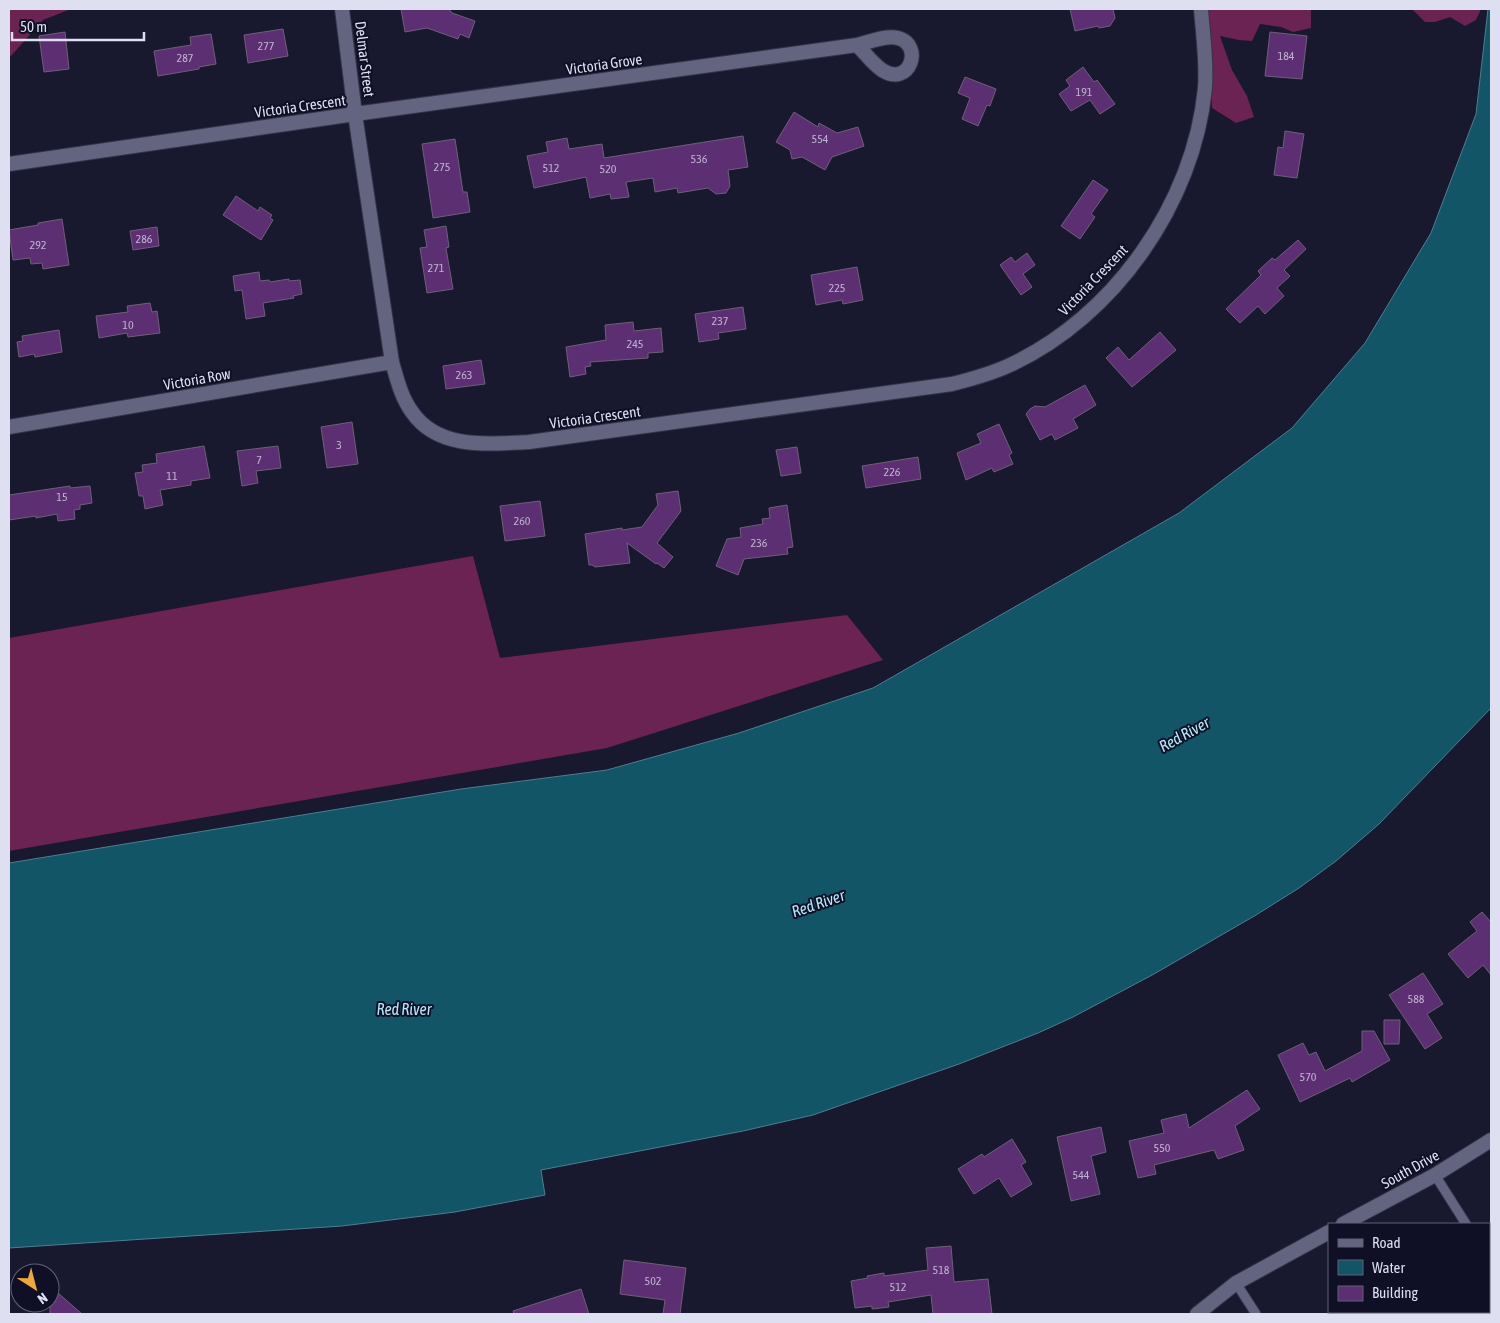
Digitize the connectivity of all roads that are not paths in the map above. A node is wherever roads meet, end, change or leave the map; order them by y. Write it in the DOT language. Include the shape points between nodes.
graph roads {
  1 [pos="342,9"];
  2 [pos="1201,9"];
  3 [pos="857,45"];
  4 [pos="355,114"];
  5 [pos="9,164"];
  6 [pos="392,362"];
  7 [pos="9,427"];
  8 [pos="1491,1140"];
  9 [pos="1435,1175"];
  10 [pos="1345,1223"];
  11 [pos="1465,1223"];
  12 [pos="1328,1233"];
  13 [pos="1236,1283"];
  14 [pos="1197,1314"];
  15 [pos="1256,1314"];
  1 -- 4 [label="street, Delmar Street"];
  2 -- 6 [label="street, Victoria Crescent" via="1205,88 1195,140 1174,199 1142,253 1091,310 1062,334 1010,365 952,384 529,442 488,444 463,443 424,426 402,394"];
  3 -- 4 [label="street, Victoria Grove"];
  4 -- 5 [label="street, Victoria Crescent"];
  4 -- 6 [label="street, Victoria Crescent"];
  6 -- 7 [label="street, Victoria Row"];
  8 -- 9 [label="street, South Drive"];
  9 -- 10 [label="street, South Drive"];
  9 -- 11 [label="lane"];
  12 -- 13 [label="street"];
  13 -- 14 [label="street"];
  13 -- 15 [label="lane"];
}
